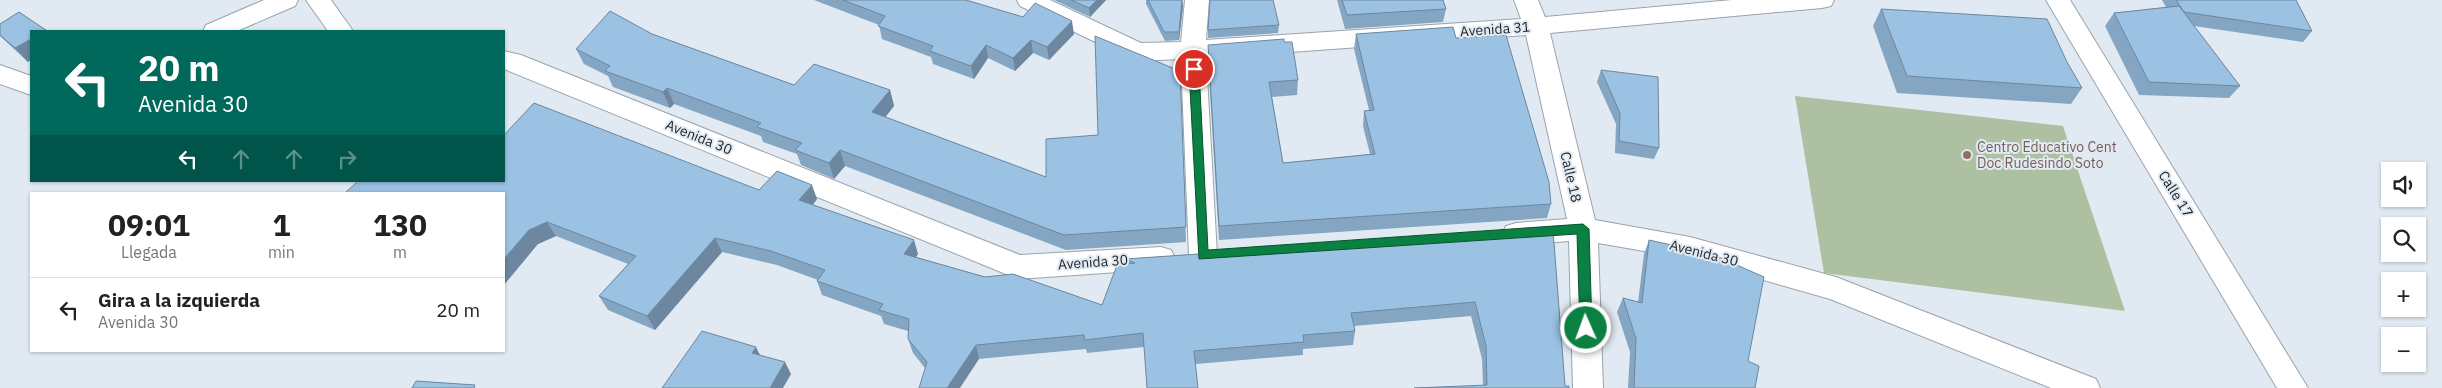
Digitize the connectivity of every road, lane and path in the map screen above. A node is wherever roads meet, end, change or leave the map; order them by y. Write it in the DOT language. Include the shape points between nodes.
graph roads {
  1 [pos="286,0"];
  2 [pos="318,0"];
  3 [pos="1029,0"];
  4 [pos="1197,0"];
  5 [pos="1526,0"];
  6 [pos="1822,0"];
  7 [pos="2058,0"];
  8 [pos="1536,26"];
  9 [pos="217,30"];
  10 [pos="340,30"];
  11 [pos="1193,50"];
  12 [pos="505,60"];
  13 [pos="0,74"];
  14 [pos="30,86"];
  15 [pos="1583,229"];
  16 [pos="1495,235"];
  17 [pos="1232,253"];
  18 [pos="1203,255"];
  19 [pos="1588,388"];
  20 [pos="2085,388"];
  21 [pos="2293,388"];
  1 -- 9 [label="street"];
  2 -- 10 [label="street"];
  3 -- 11 [label="street, Avenida 31" via="1138,52"];
  4 -- 11 [label="street"];
  5 -- 8 [label="street, Calle 18"];
  6 -- 8 [label="street, Avenida 31"];
  7 -- 21 [label="street, Calle 17"];
  8 -- 11 [label="street, Avenida 31"];
  8 -- 15 [label="street, Calle 18"];
  11 -- 18 [label="street"];
  12 -- 18 [label="street, Avenida 30" via="512,60 1018,267"];
  13 -- 14 [label="street"];
  15 -- 16 [label="street, Avenida 30"];
  15 -- 19 [label="street, Calle 18"];
  15 -- 20 [label="street, Avenida 30" via="1690,248 1836,289"];
  17 -- 18 [label="street, Avenida 30"];
}
